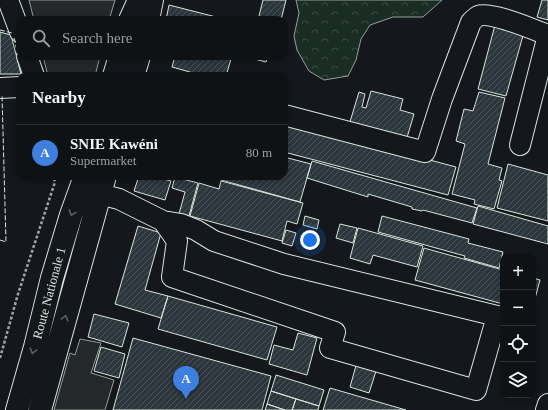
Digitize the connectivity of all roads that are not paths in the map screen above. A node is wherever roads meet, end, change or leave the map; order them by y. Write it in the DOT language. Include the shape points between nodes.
graph roads {
  1 [pos="8,0"];
  2 [pos="139,0"];
  3 [pos="152,0"];
  4 [pos="132,16"];
  5 [pos="149,16"];
  6 [pos="16,21"];
  7 [pos="548,35"];
  8 [pos="28,60"];
  9 [pos="119,60"];
  10 [pos="138,60"];
  11 [pos="33,72"];
  12 [pos="115,72"];
  13 [pos="134,72"];
  14 [pos="0,88"];
  15 [pos="16,88"];
  16 [pos="288,116"];
  17 [pos="520,145"];
  18 [pos="94,182"];
  19 [pos="163,220"];
  20 [pos="548,404"];
  21 [pos="17,410"];
  22 [pos="40,410"];
  23 [pos="546,410"];
  1 -- 6 [label="street"];
  2 -- 4 [label="main road"];
  3 -- 5 [label="main road"];
  7 -- 16 [label="street" via="487,15 478,16 471,22 425,152"];
  7 -- 17 [label="street"];
  8 -- 11 [label="street"];
  9 -- 12 [label="main road"];
  10 -- 13 [label="main road"];
  14 -- 15 [label="street"];
  18 -- 19 [label="street" via="119,199"];
  18 -- 21 [label="main road, Route Nationale 1, one-way" via="52,278"];
  22 -- 18 [label="main road, Route Nationale 1, one-way"];
  19 -- 19 [label="street" via="177,241 172,277 335,332 330,348 476,390 497,316 284,264 214,241 182,224"];
  20 -- 23 [label="street"];
}
